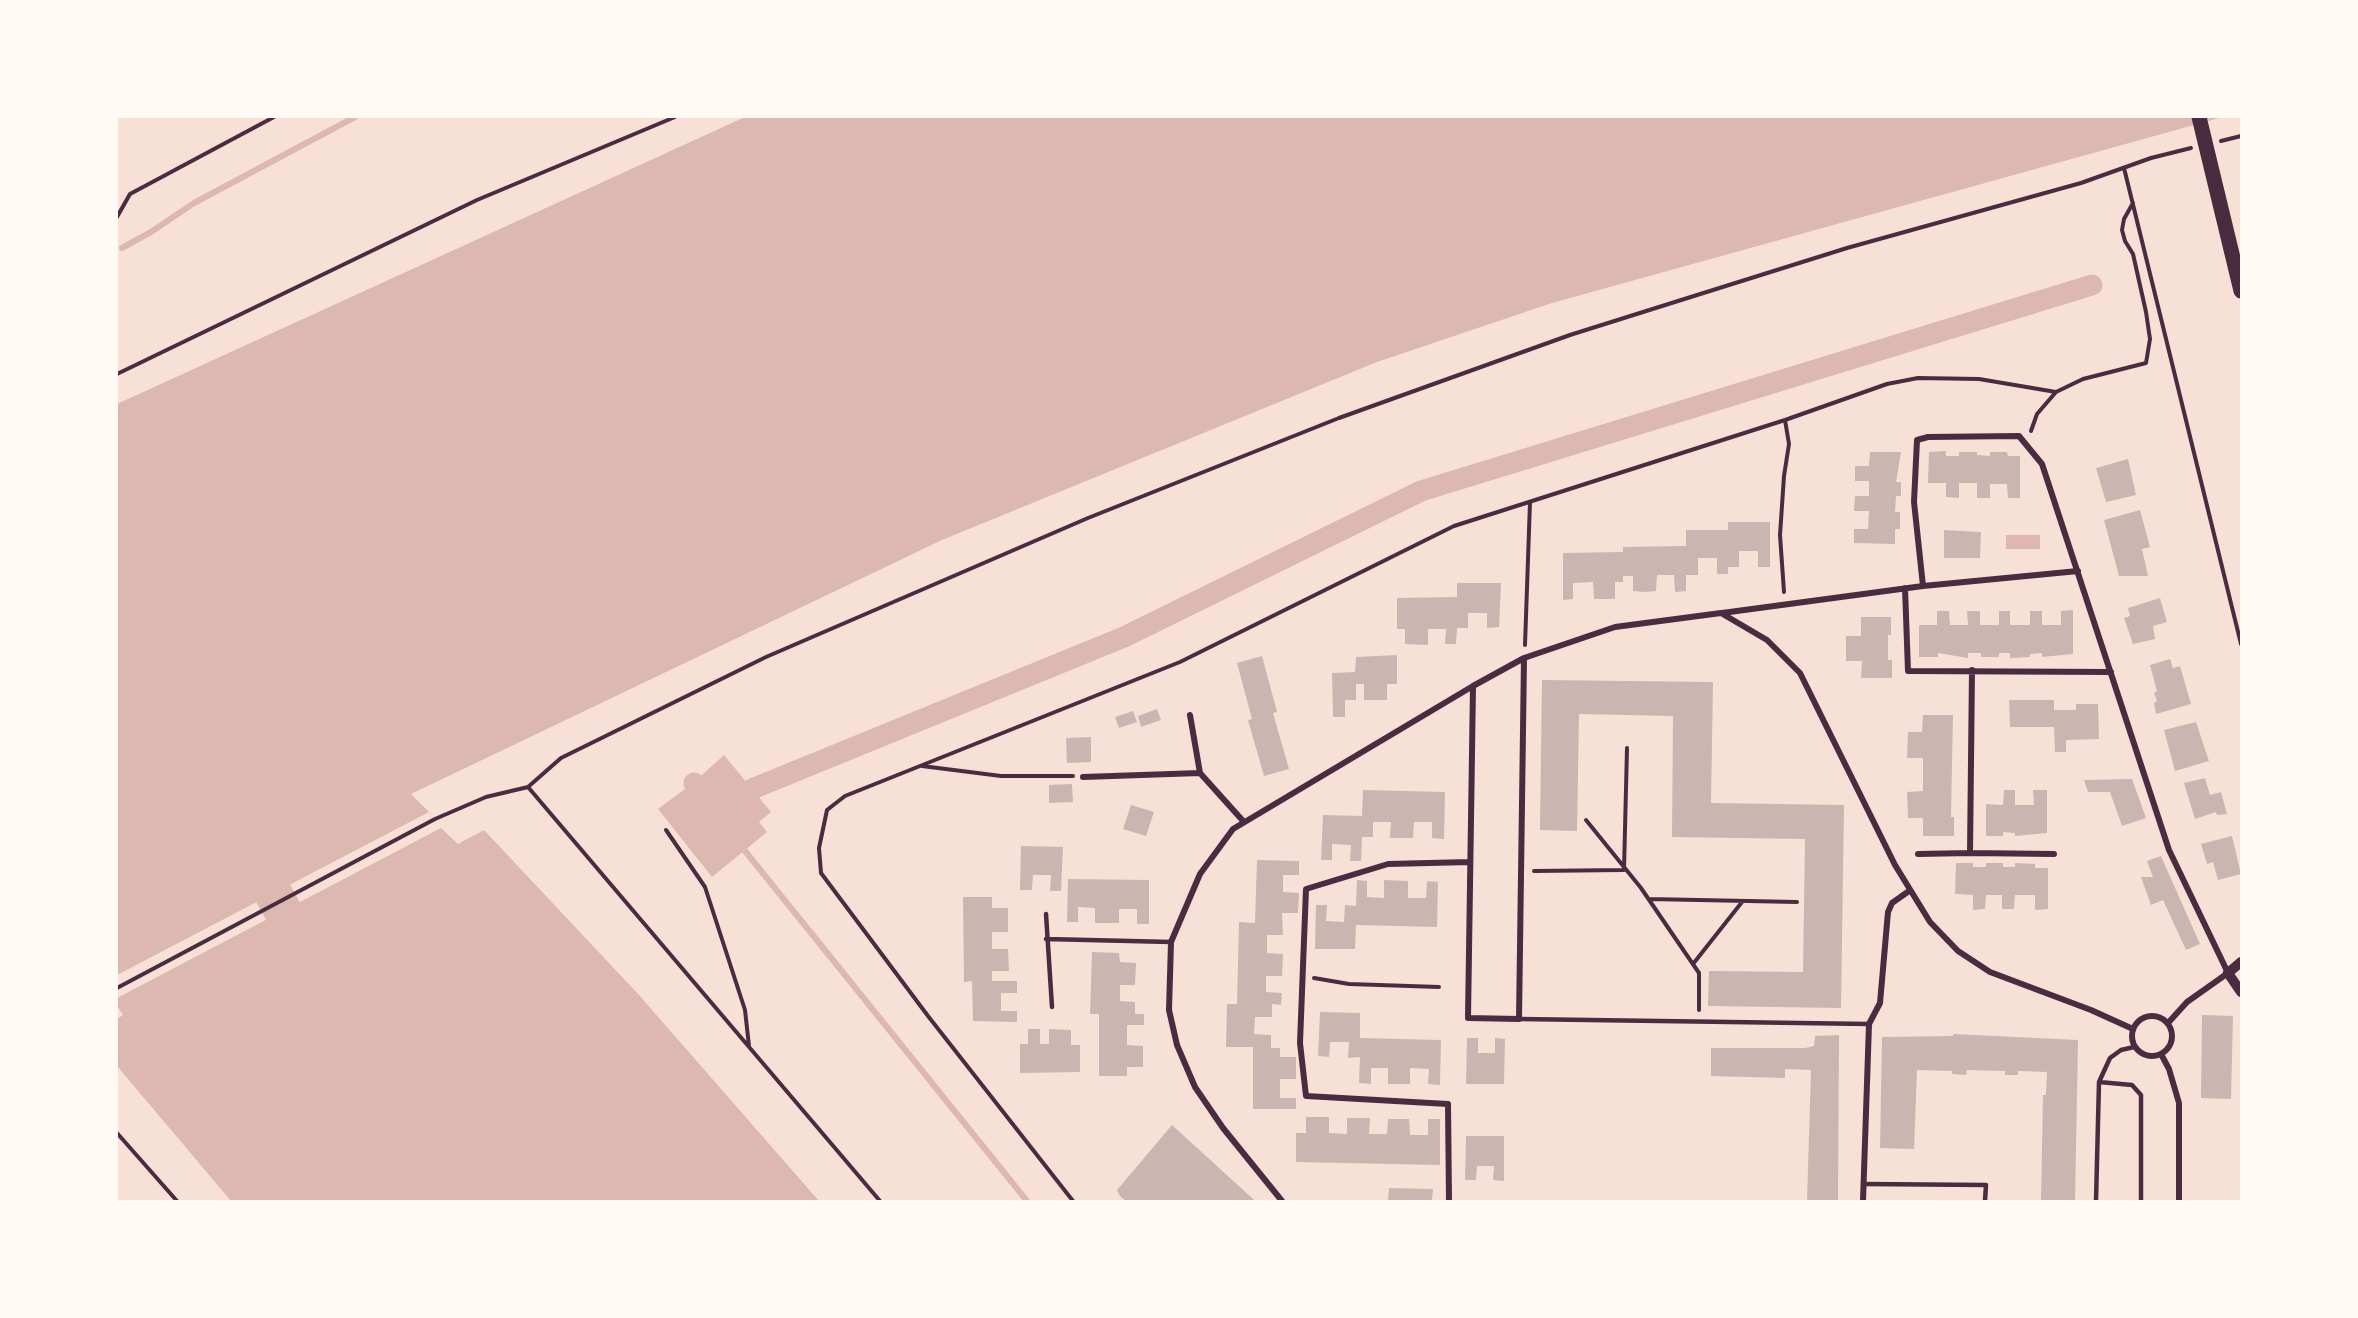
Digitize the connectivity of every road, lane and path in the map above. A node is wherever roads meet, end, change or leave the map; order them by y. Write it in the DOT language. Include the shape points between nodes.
graph roads {
  1 [pos="274,117"];
  2 [pos="675,117"];
  3 [pos="2199,117"];
  4 [pos="2241,136"];
  5 [pos="2219,141"];
  6 [pos="2196,147"];
  7 [pos="2124,168"];
  8 [pos="2133,203"];
  9 [pos="117,217"];
  10 [pos="2241,291"];
  11 [pos="117,374"];
  12 [pos="2056,392"];
  13 [pos="1785,420"];
  14 [pos="2026,443"];
  15 [pos="1530,502"];
  16 [pos="2078,571"];
  17 [pos="1923,585"];
  18 [pos="1905,588"];
  19 [pos="1785,604"];
  20 [pos="1721,613"];
  21 [pos="2241,644"];
  22 [pos="1524,658"];
  23 [pos="1972,670"];
  24 [pos="2110,672"];
  25 [pos="1473,686"];
  26 [pos="1190,715"];
  27 [pos="1627,748"];
  28 [pos="921,765"];
  29 [pos="1200,773"];
  30 [pos="1083,777"];
  31 [pos="528,787"];
  32 [pos="1586,820"];
  33 [pos="1244,822"];
  34 [pos="666,830"];
  35 [pos="1970,853"];
  36 [pos="1918,854"];
  37 [pos="2054,854"];
  38 [pos="1470,862"];
  39 [pos="1624,870"];
  40 [pos="1521,871"];
  41 [pos="1909,891"];
  42 [pos="1648,899"];
  43 [pos="1743,901"];
  44 [pos="1797,902"];
  45 [pos="1046,914"];
  46 [pos="1046,939"];
  47 [pos="1171,942"];
  48 [pos="2241,962"];
  49 [pos="1693,964"];
  50 [pos="2228,973"];
  51 [pos="1301,978"];
  52 [pos="1439,987"];
  53 [pos="117,988"];
  54 [pos="2241,992"];
  55 [pos="1052,1007"];
  56 [pos="1519,1018"];
  57 [pos="1699,1020"];
  58 [pos="2168,1023"];
  59 [pos="1869,1024"];
  60 [pos="2133,1029"];
  61 [pos="749,1047"];
  62 [pos="2134,1047"];
  63 [pos="2162,1054"];
  64 [pos="2099,1082"];
  65 [pos="117,1133"];
  66 [pos="1863,1184"];
  67 [pos="177,1201"];
  68 [pos="880,1201"];
  69 [pos="1073,1201"];
  70 [pos="1282,1201"];
  71 [pos="1449,1201"];
  72 [pos="1863,1201"];
  73 [pos="1985,1201"];
  74 [pos="2096,1201"];
  75 [pos="2141,1201"];
  76 [pos="2179,1201"];
  1 -- 9 [label="path" via="130,194"];
  2 -- 11 [label="path" via="477,200"];
  3 -- 10 [label="main road"];
  4 -- 5 [label="path"];
  6 -- 7 [label="path"];
  7 -- 8 [label="path"];
  7 -- 31 [label="path" via="1678,300 1339,418 1088,518 766,657 561,758"];
  8 -- 12 [label="path" via="2122,230 2133,254 2146,312 2150,339 2146,363 2083,379"];
  8 -- 21 [label="path"];
  12 -- 13 [label="path" via="1979,379 1918,378 1887,384"];
  12 -- 14 [label="path" via="2037,414"];
  13 -- 15 [label="path"];
  13 -- 19 [label="path" via="1789,444 1780,535"];
  14 -- 16 [label="street" via="2042,464"];
  14 -- 17 [label="street" via="2019,436 1917,440 1914,501"];
  15 -- 22 [label="path"];
  15 -- 28 [label="path" via="1445,530 1180,662"];
  16 -- 17 [label="street"];
  16 -- 24 [label="street"];
  17 -- 18 [label="street"];
  18 -- 19 [label="street"];
  18 -- 23 [label="street" via="1908,670"];
  19 -- 20 [label="street"];
  20 -- 22 [label="street" via="1615,627"];
  20 -- 41 [label="street" via="1767,640 1800,673"];
  22 -- 25 [label="street"];
  22 -- 40 [label="street"];
  23 -- 24 [label="street"];
  23 -- 35 [label="street"];
  24 -- 50 [label="street" via="2169,850"];
  25 -- 33 [label="street"];
  25 -- 38 [label="street"];
  26 -- 29 [label="street"];
  27 -- 39 [label="path"];
  28 -- 30 [label="path" via="1001,776"];
  28 -- 69 [label="path" via="845,796 826,810 819,848 821,873"];
  29 -- 30 [label="street"];
  29 -- 33 [label="street"];
  31 -- 53 [label="path" via="486,797 435,819"];
  31 -- 61 [label="path"];
  32 -- 39 [label="path"];
  33 -- 47 [label="street" via="1233,829 1200,874"];
  34 -- 61 [label="path" via="705,887 745,1010"];
  35 -- 36 [label="street"];
  35 -- 37 [label="street"];
  38 -- 51 [label="street" via="1388,864 1306,888"];
  38 -- 56 [label="street" via="1468,1018"];
  39 -- 40 [label="path"];
  39 -- 42 [label="path"];
  40 -- 56 [label="street"];
  41 -- 59 [label="street" via="1892,903 1888,912 1880,1003"];
  41 -- 60 [label="street" via="1930,922 1975,963"];
  42 -- 43 [label="path"];
  42 -- 49 [label="path"];
  43 -- 44 [label="path"];
  43 -- 49 [label="path"];
  45 -- 46 [label="lane"];
  46 -- 47 [label="lane"];
  46 -- 55 [label="lane"];
  47 -- 70 [label="street" via="1169,1010 1177,1045 1193,1083 1223,1128"];
  48 -- 50 [label="street"];
  49 -- 57 [label="path" via="1700,973"];
  50 -- 54 [label="street"];
  50 -- 58 [label="street" via="2187,1002"];
  51 -- 52 [label="path"];
  51 -- 71 [label="street" via="1300,1042 1306,1096 1448,1104"];
  56 -- 57 [label="lane"];
  57 -- 59 [label="lane"];
  58 -- 60 [label="street" via="2152,1015 2140,1019"];
  58 -- 63 [label="street" via="2172,1037"];
  59 -- 66 [label="street"];
  60 -- 62 [label="street"];
  61 -- 68 [label="path"];
  62 -- 63 [label="street" via="2146,1056"];
  62 -- 64 [label="lane" via="2110,1058"];
  63 -- 76 [label="street" via="2180,1103"];
  64 -- 74 [label="lane"];
  64 -- 75 [label="lane" via="2132,1085 2141,1095"];
  65 -- 67 [label="path"];
  66 -- 72 [label="street"];
  66 -- 73 [label="lane" via="1986,1185"];
}
